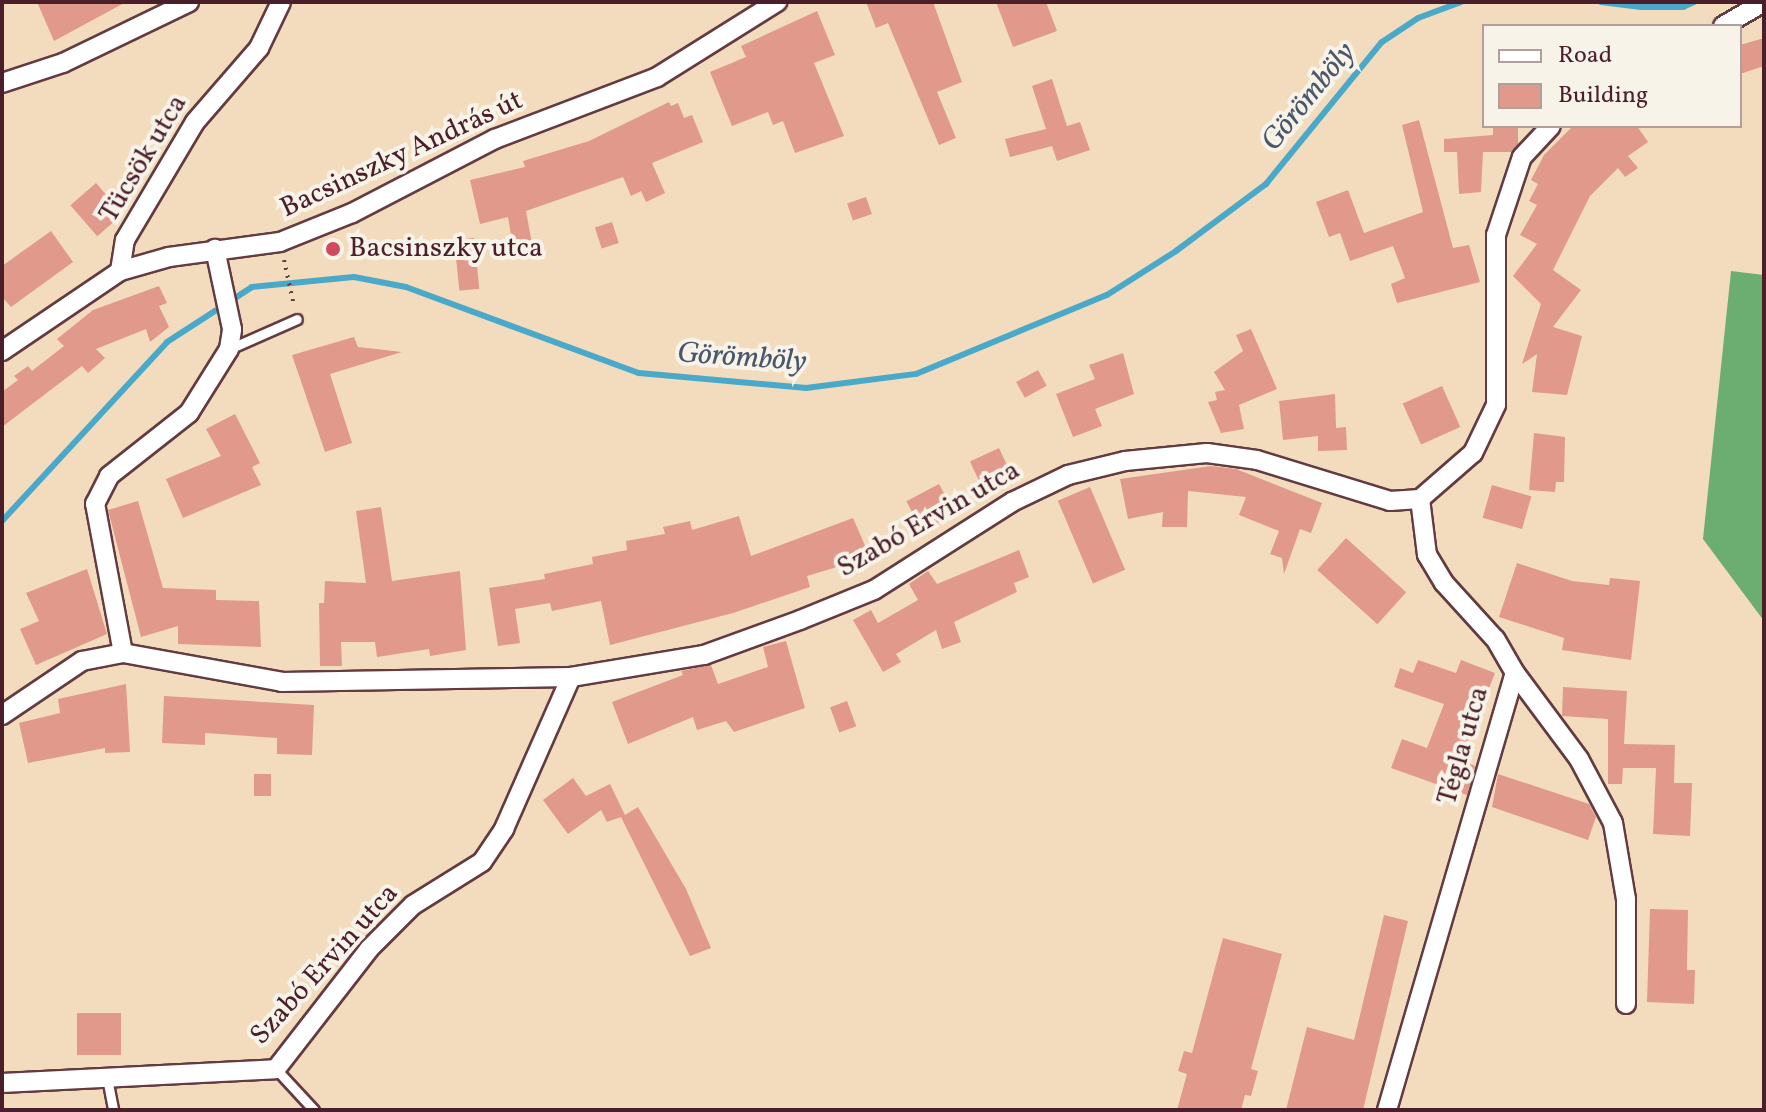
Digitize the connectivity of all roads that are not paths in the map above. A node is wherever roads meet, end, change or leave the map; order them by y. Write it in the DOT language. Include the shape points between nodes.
graph roads {
  1 [pos="189,2"];
  2 [pos="281,2"];
  3 [pos="777,2"];
  4 [pos="1764,2"];
  5 [pos="1726,24"];
  6 [pos="2,83"];
  7 [pos="1549,128"];
  8 [pos="215,249"];
  9 [pos="120,271"];
  10 [pos="297,319"];
  11 [pos="229,349"];
  12 [pos="2,351"];
  13 [pos="1420,499"];
  14 [pos="123,653"];
  15 [pos="1515,673"];
  16 [pos="571,677"];
  17 [pos="2,715"];
  18 [pos="1626,1004"];
  19 [pos="276,1069"];
  20 [pos="107,1077"];
  21 [pos="2,1083"];
  22 [pos="113,1110"];
  23 [pos="314,1110"];
  24 [pos="1387,1110"];
  1 -- 6 [label="street" via="63,63"];
  2 -- 9 [label="street, Tücsök utca" via="259,48 195,122 125,240"];
  3 -- 8 [label="street, Bacsinszky András út" via="657,77 495,139 352,213 280,242"];
  4 -- 5 [label="street"];
  7 -- 13 [label="street" via="1522,157 1496,235 1496,405 1473,453"];
  8 -- 9 [label="street, Bacsinszky András út"];
  8 -- 11 [label="street" via="232,329"];
  9 -- 12 [label="street, Bacsinszky András út"];
  10 -- 11 [label="lane"];
  11 -- 14 [label="street" via="189,413 109,476 95,504"];
  13 -- 15 [label="street, Tégla utca" via="1427,555 1444,583 1495,639"];
  13 -- 16 [label="street, Szabó Ervin utca" via="1390,501 1257,460 1207,453 1125,461 1068,475 1012,502 874,590 800,620 704,655"];
  14 -- 16 [label="street" via="282,682"];
  14 -- 17 [label="street" via="82,661"];
  15 -- 18 [label="street" via="1579,759 1613,823 1626,899"];
  15 -- 24 [label="street, Tégla utca"];
  16 -- 19 [label="street, Szabó Ervin utca" via="504,829 482,862 402,916 369,949"];
  19 -- 20 [label="street, Szabó Ervin utca"];
  19 -- 23 [label="lane"];
  20 -- 21 [label="street, Szabó Ervin utca"];
  20 -- 22 [label="lane"];
}
